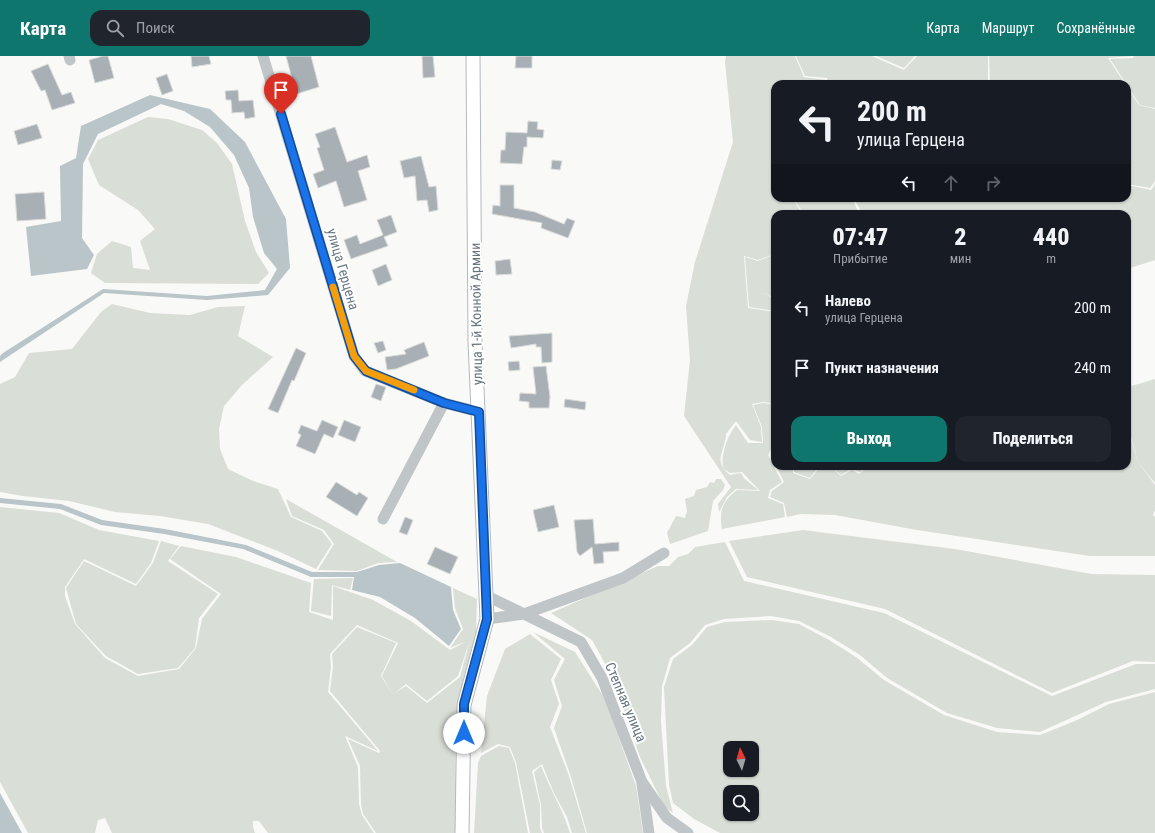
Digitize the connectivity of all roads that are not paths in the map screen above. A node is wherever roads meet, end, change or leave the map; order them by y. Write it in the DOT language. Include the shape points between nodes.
graph roads {
  1 [pos="262,56"];
  2 [pos="474,56"];
  3 [pos="444,403"];
  4 [pos="479,412"];
  5 [pos="383,519"];
  6 [pos="664,554"];
  7 [pos="487,596"];
  8 [pos="524,614"];
  9 [pos="487,619"];
  10 [pos="642,782"];
  11 [pos="462,833"];
  12 [pos="649,833"];
  13 [pos="688,833"];
  1 -- 3 [label="street, улица Герцена" via="354,356 366,371"];
  2 -- 4 [label="main road, улица 1-й Конной Армии" via="475,342"];
  3 -- 4 [label="street, улица Герцена"];
  3 -- 5 [label="street"];
  4 -- 7 [label="main road, улица 1-й Конной Армии"];
  6 -- 8 [label="street" via="623,578"];
  7 -- 8 [label="street, Степная улица"];
  7 -- 9 [label="main road, улица 1-й Конной Армии"];
  8 -- 9 [label="street"];
  8 -- 10 [label="street, Степная улица" via="581,642 602,678"];
  9 -- 11 [label="main road, улица 1-й Конной Армии" via="464,704"];
  10 -- 12 [label="street"];
  10 -- 13 [label="street, Степная улица" via="668,818"];
}
